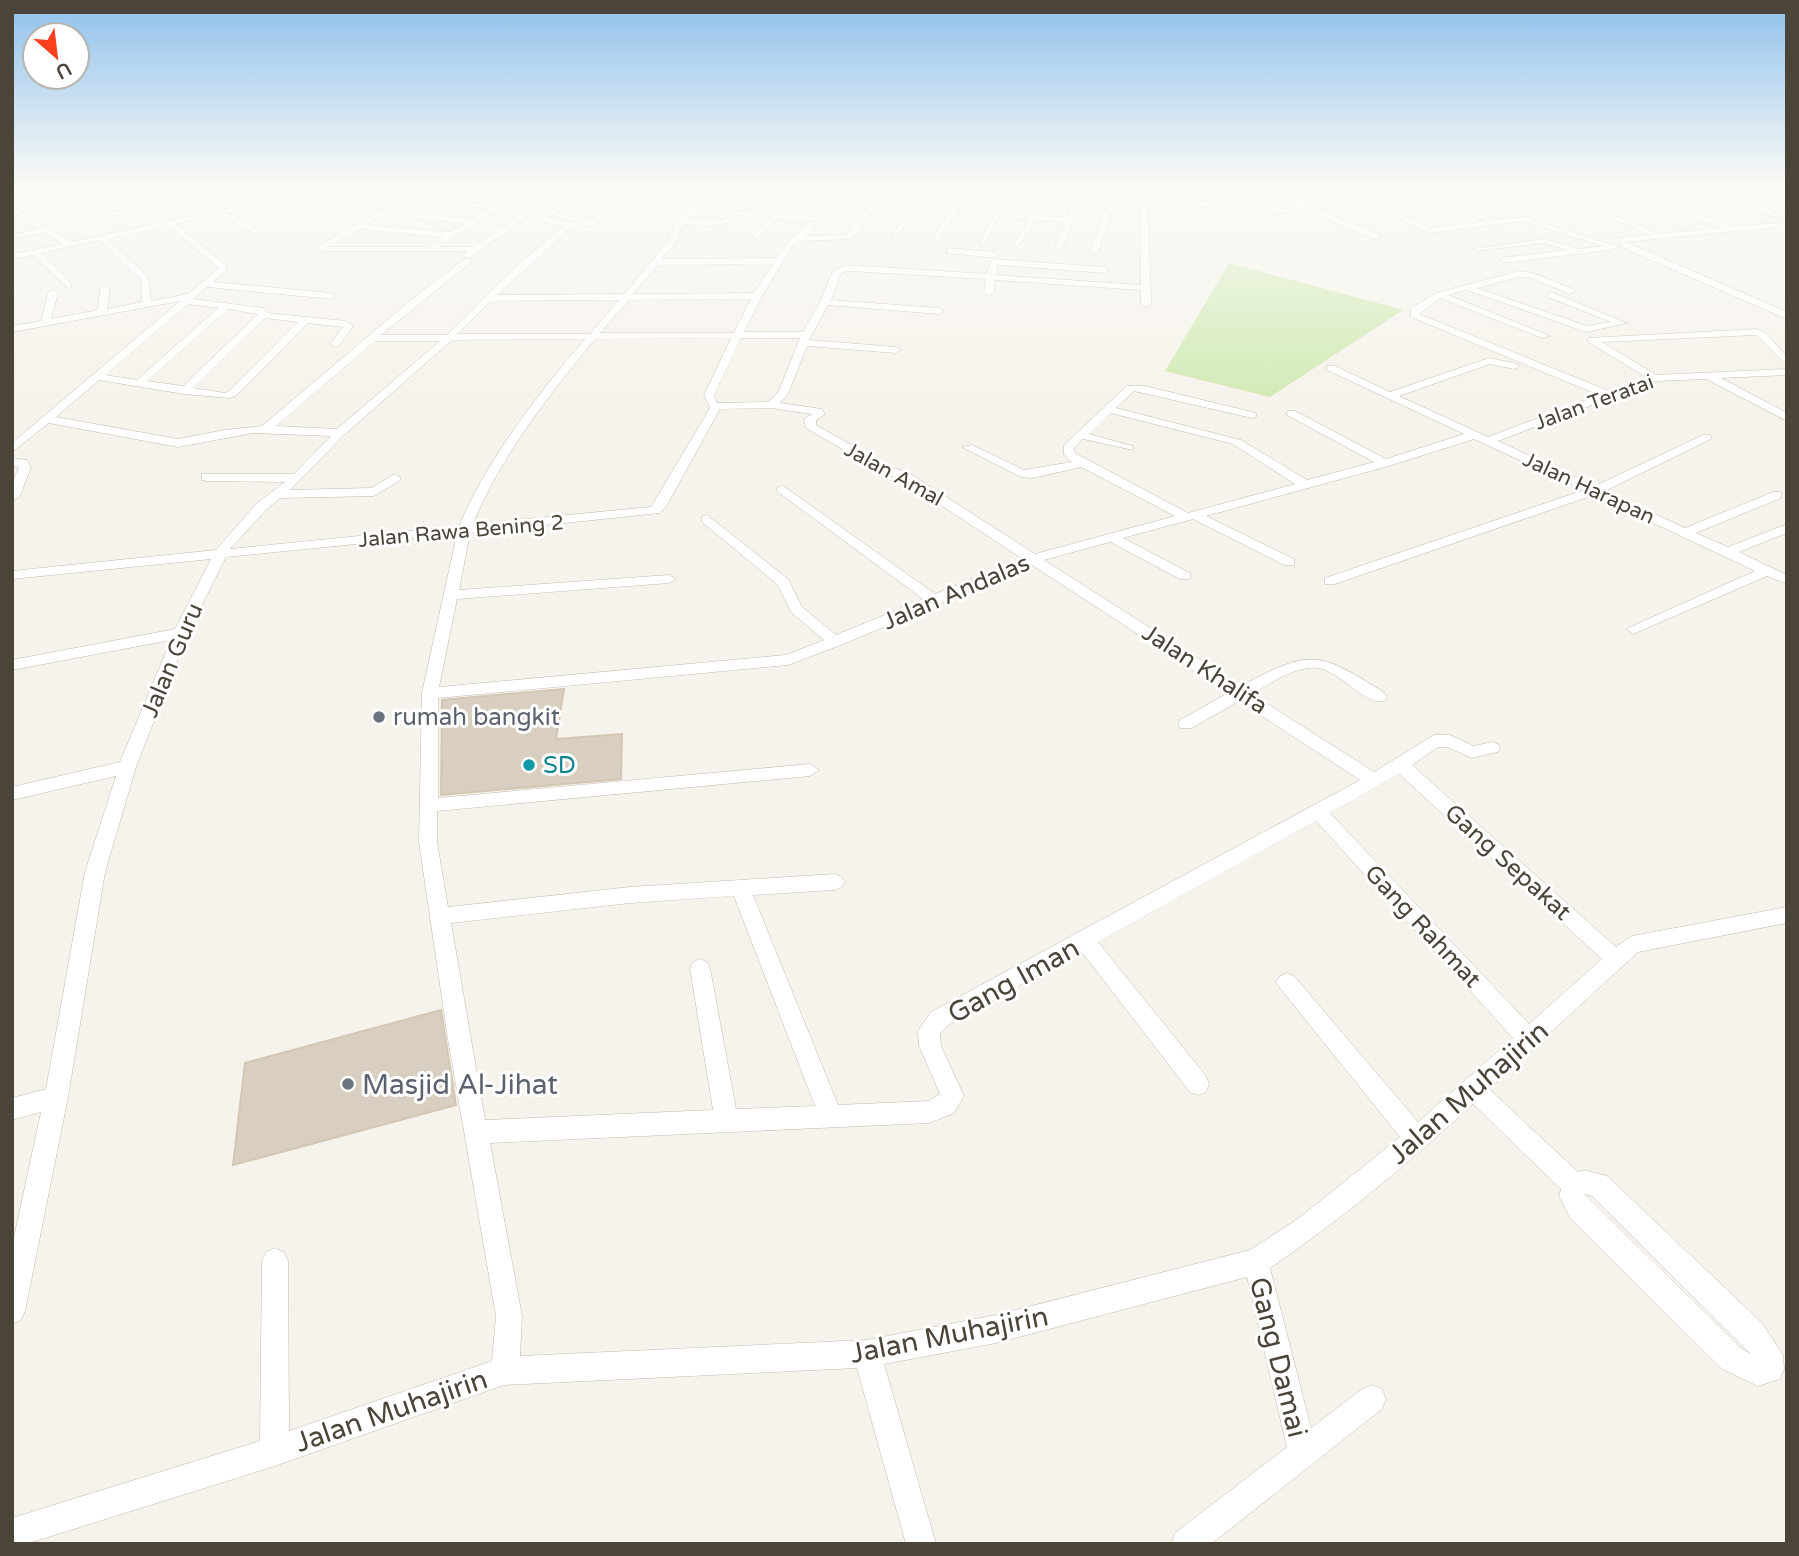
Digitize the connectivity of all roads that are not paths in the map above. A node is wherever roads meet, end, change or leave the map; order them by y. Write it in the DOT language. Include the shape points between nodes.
graph roads {
  1 [pos="38,255"];
  2 [pos="119,255"];
  3 [pos="209,255"];
  4 [pos="469,255"];
  5 [pos="537,255"];
  6 [pos="663,255"];
  7 [pos="783,255"];
  8 [pos="993,255"];
  9 [pos="1056,255"];
  10 [pos="1145,255"];
  11 [pos="1557,255"];
  12 [pos="1646,255"];
  13 [pos="1503,260"];
  14 [pos="779,261"];
  15 [pos="657,262"];
  16 [pos="994,262"];
  17 [pos="1052,266"];
  18 [pos="1105,270"];
  19 [pos="991,277"];
  20 [pos="1504,278"];
  21 [pos="206,284"];
  22 [pos="68,285"];
  23 [pos="1530,287"];
  24 [pos="1146,288"];
  25 [pos="1469,288"];
  26 [pos="105,289"];
  27 [pos="1570,291"];
  28 [pos="1542,292"];
  29 [pos="53,293"];
  30 [pos="989,293"];
  31 [pos="1439,295"];
  32 [pos="331,296"];
  33 [pos="757,296"];
  34 [pos="628,297"];
  35 [pos="189,298"];
  36 [pos="488,298"];
  37 [pos="825,302"];
  38 [pos="147,304"];
  39 [pos="1146,304"];
  40 [pos="228,305"];
  41 [pos="939,311"];
  42 [pos="102,312"];
  43 [pos="1785,314"];
  44 [pos="263,315"];
  45 [pos="306,320"];
  46 [pos="45,323"];
  47 [pos="1478,325"];
  48 [pos="12,329"];
  49 [pos="1455,333"];
  50 [pos="739,335"];
  51 [pos="1545,336"];
  52 [pos="450,337"];
  53 [pos="594,337"];
  54 [pos="374,338"];
  55 [pos="806,339"];
  56 [pos="335,344"];
  57 [pos="896,350"];
  58 [pos="1787,362"];
  59 [pos="1331,368"];
  60 [pos="1787,372"];
  61 [pos="1706,375"];
  62 [pos="97,377"];
  63 [pos="1654,378"];
  64 [pos="138,384"];
  65 [pos="184,391"];
  66 [pos="1606,394"];
  67 [pos="1391,395"];
  68 [pos="1592,400"];
  69 [pos="716,405"];
  70 [pos="771,405"];
  71 [pos="1108,409"];
  72 [pos="1292,413"];
  73 [pos="1252,415"];
  74 [pos="1787,418"];
  75 [pos="47,419"];
  76 [pos="265,430"];
  77 [pos="340,433"];
  78 [pos="1079,435"];
  79 [pos="1474,435"];
  80 [pos="1707,437"];
  81 [pos="1488,442"];
  82 [pos="968,447"];
  83 [pos="1129,448"];
  84 [pos="12,449"];
  85 [pos="12,462"];
  86 [pos="1083,463"];
  87 [pos="1385,463"];
  88 [pos="205,477"];
  89 [pos="297,478"];
  90 [pos="396,478"];
  91 [pos="1306,485"];
  92 [pos="782,489"];
  93 [pos="1596,490"];
  94 [pos="278,494"];
  95 [pos="1777,495"];
  96 [pos="14,496"];
  97 [pos="1190,516"];
  98 [pos="706,519"];
  99 [pos="1787,528"];
  100 [pos="464,530"];
  101 [pos="1686,532"];
  102 [pos="1110,537"];
  103 [pos="1728,552"];
  104 [pos="220,555"];
  105 [pos="1036,558"];
  106 [pos="1289,562"];
  107 [pos="1766,570"];
  108 [pos="12,575"];
  109 [pos="1185,576"];
  110 [pos="669,579"];
  111 [pos="1787,580"];
  112 [pos="1330,581"];
  113 [pos="452,595"];
  114 [pos="935,601"];
  115 [pos="1633,629"];
  116 [pos="181,633"];
  117 [pos="836,642"];
  118 [pos="12,665"];
  119 [pos="430,693"];
  120 [pos="1242,693"];
  121 [pos="1379,697"];
  122 [pos="1186,724"];
  123 [pos="1492,748"];
  124 [pos="1400,765"];
  125 [pos="127,767"];
  126 [pos="810,770"];
  127 [pos="1373,780"];
  128 [pos="12,794"];
  129 [pos="429,805"];
  130 [pos="1318,812"];
  131 [pos="835,881"];
  132 [pos="741,888"];
  133 [pos="1787,915"];
  134 [pos="439,916"];
  135 [pos="1085,941"];
  136 [pos="1616,959"];
  137 [pos="700,968"];
  138 [pos="1287,982"];
  139 [pos="1529,1040"];
  140 [pos="1198,1084"];
  141 [pos="1473,1089"];
  142 [pos="55,1097"];
  143 [pos="12,1109"];
  144 [pos="830,1115"];
  145 [pos="726,1120"];
  146 [pos="475,1132"];
  147 [pos="1417,1139"];
  148 [pos="1574,1185"];
  149 [pos="275,1261"];
  150 [pos="1256,1262"];
  151 [pos="12,1311"];
  152 [pos="867,1354"];
  153 [pos="505,1371"];
  154 [pos="1372,1399"];
  155 [pos="275,1451"];
  156 [pos="1302,1451"];
  157 [pos="12,1533"];
  158 [pos="921,1544"];
  159 [pos="1186,1544"];
  1 -- 22 [label="street"];
  2 -- 38 [label="street" via="145,279"];
  3 -- 21 [label="street" via="223,269"];
  4 -- 54 [label="street"];
  5 -- 36 [label="street, Jalan Guru"];
  6 -- 15 [label="street"];
  7 -- 14 [label="street"];
  8 -- 16 [label="street"];
  9 -- 17 [label="street"];
  10 -- 24 [label="street"];
  11 -- 13 [label="street"];
  12 -- 43 [label="street"];
  14 -- 15 [label="street"];
  14 -- 33 [label="street"];
  15 -- 34 [label="street"];
  16 -- 17 [label="street"];
  16 -- 19 [label="street"];
  17 -- 18 [label="street"];
  19 -- 24 [label="street" via="1040,285"];
  19 -- 30 [label="street"];
  19 -- 37 [label="street" via="949,279 841,269"];
  20 -- 23 [label="street"];
  20 -- 25 [label="street"];
  20 -- 27 [label="street" via="1524,274"];
  21 -- 32 [label="street"];
  21 -- 35 [label="street"];
  24 -- 39 [label="street"];
  25 -- 28 [label="street" via="1586,329 1622,323"];
  25 -- 31 [label="street"];
  26 -- 42 [label="street"];
  29 -- 46 [label="street"];
  31 -- 49 [label="street" via="1414,310 1414,315"];
  31 -- 51 [label="street"];
  33 -- 34 [label="street"];
  33 -- 50 [label="street"];
  34 -- 36 [label="street"];
  34 -- 53 [label="street"];
  35 -- 38 [label="street"];
  35 -- 40 [label="street"];
  35 -- 62 [label="street"];
  36 -- 52 [label="street, Jalan Guru"];
  37 -- 41 [label="street"];
  37 -- 55 [label="street"];
  38 -- 42 [label="street"];
  40 -- 44 [label="street" via="263,311"];
  40 -- 64 [label="street"];
  42 -- 46 [label="street"];
  44 -- 45 [label="street"];
  44 -- 65 [label="street"];
  45 -- 56 [label="street" via="346,324"];
  45 -- 65 [label="street" via="233,393 220,397"];
  46 -- 48 [label="street"];
  47 -- 49 [label="street"];
  49 -- 66 [label="street"];
  50 -- 53 [label="street"];
  50 -- 55 [label="street"];
  50 -- 69 [label="street" via="709,395"];
  52 -- 53 [label="street"];
  52 -- 54 [label="street"];
  52 -- 77 [label="street, Jalan Guru"];
  53 -- 100 [label="street" via="561,374 481,488"];
  54 -- 76 [label="street"];
  55 -- 57 [label="street" via="847,351"];
  55 -- 70 [label="street" via="783,394"];
  58 -- 63 [label="street" via="1757,332 1591,340"];
  59 -- 67 [label="street, Jalan Harapan"];
  60 -- 61 [label="street, Jalan Teratai"];
  61 -- 63 [label="street, Jalan Teratai"];
  61 -- 74 [label="street"];
  62 -- 64 [label="street"];
  62 -- 75 [label="street"];
  63 -- 66 [label="street, Jalan Teratai"];
  64 -- 65 [label="street"];
  66 -- 68 [label="street, Jalan Teratai"];
  67 -- 68 [label="street" via="1497,360"];
  67 -- 79 [label="street, Jalan Harapan"];
  68 -- 81 [label="street, Jalan Teratai"];
  69 -- 70 [label="street"];
  69 -- 100 [label="street, Jalan Rawa Bening 2" via="655,510"];
  70 -- 105 [label="street, Jalan Amal" via="818,411 810,426 905,476"];
  71 -- 73 [label="street" via="1126,391 1138,388"];
  71 -- 78 [label="street"];
  71 -- 91 [label="street" via="1237,443"];
  72 -- 87 [label="street"];
  75 -- 76 [label="street" via="178,443"];
  75 -- 84 [label="street"];
  76 -- 77 [label="street"];
  77 -- 89 [label="street, Jalan Guru"];
  78 -- 83 [label="street"];
  78 -- 86 [label="street" via="1068,451"];
  79 -- 81 [label="street, Jalan Harapan"];
  79 -- 87 [label="street, Jalan Andalas"];
  80 -- 93 [label="street"];
  81 -- 93 [label="street, Jalan Harapan"];
  82 -- 86 [label="street" via="1021,473"];
  85 -- 96 [label="street" via="25,467"];
  86 -- 97 [label="street"];
  87 -- 91 [label="street, Jalan Andalas"];
  88 -- 89 [label="street"];
  89 -- 94 [label="street, Jalan Guru"];
  90 -- 94 [label="street" via="374,492"];
  91 -- 97 [label="street, Jalan Andalas"];
  92 -- 114 [label="street"];
  93 -- 101 [label="street, Jalan Harapan"];
  93 -- 112 [label="street"];
  94 -- 104 [label="street, Jalan Guru"];
  95 -- 101 [label="street"];
  97 -- 102 [label="street, Jalan Andalas"];
  97 -- 106 [label="street"];
  98 -- 117 [label="street" via="783,582 796,609"];
  99 -- 103 [label="street"];
  100 -- 104 [label="street, Jalan Rawa Bening 2"];
  100 -- 113 [label="street"];
  101 -- 103 [label="street, Jalan Harapan"];
  102 -- 105 [label="street, Jalan Andalas"];
  102 -- 109 [label="street"];
  103 -- 107 [label="street, Jalan Harapan"];
  104 -- 108 [label="street, Jalan Rawa Bening 2"];
  104 -- 116 [label="street, Jalan Guru"];
  105 -- 114 [label="street, Jalan Andalas"];
  105 -- 120 [label="street, Jalan Khalifa"];
  107 -- 111 [label="street, Jalan Harapan"];
  107 -- 115 [label="street"];
  110 -- 113 [label="street"];
  113 -- 119 [label="street"];
  114 -- 117 [label="street, Jalan Andalas"];
  116 -- 118 [label="street"];
  116 -- 125 [label="street, Jalan Guru"];
  117 -- 119 [label="street, Jalan Andalas" via="788,660"];
  119 -- 129 [label="street"];
  120 -- 121 [label="street" via="1315,662"];
  120 -- 122 [label="street"];
  120 -- 127 [label="street, Jalan Khalifa"];
  123 -- 124 [label="street, Gang Iman" via="1472,752 1434,741"];
  124 -- 127 [label="street, Gang Iman"];
  124 -- 136 [label="street, Gang Sepakat"];
  125 -- 128 [label="street"];
  125 -- 142 [label="street, Jalan Guru" via="95,872"];
  126 -- 129 [label="street"];
  127 -- 130 [label="street, Gang Iman"];
  129 -- 134 [label="street" via="428,842"];
  130 -- 135 [label="street, Gang Iman"];
  130 -- 139 [label="street, Gang Rahmat"];
  131 -- 132 [label="street"];
  132 -- 134 [label="street"];
  132 -- 144 [label="street"];
  133 -- 136 [label="street, Jalan Muhajirin" via="1632,945"];
  134 -- 146 [label="street"];
  135 -- 140 [label="street"];
  135 -- 144 [label="street, Gang Iman" via="939,1019 929,1031 930,1046 952,1096 946,1105 929,1112"];
  136 -- 139 [label="street, Jalan Muhajirin"];
  137 -- 145 [label="street"];
  138 -- 147 [label="street"];
  139 -- 141 [label="street, Jalan Muhajirin"];
  141 -- 147 [label="street, Jalan Muhajirin"];
  141 -- 148 [label="street"];
  142 -- 143 [label="street"];
  142 -- 151 [label="street, Jalan Guru"];
  144 -- 145 [label="street, Gang Iman"];
  145 -- 146 [label="street, Gang Iman"];
  146 -- 153 [label="street" via="509,1316"];
  147 -- 150 [label="street, Jalan Muhajirin" via="1308,1227"];
  148 -- 148 [label="street" via="1598,1185 1752,1333 1769,1355 1770,1369 1758,1372 1732,1359 1579,1209 1571,1196"];
  149 -- 155 [label="street"];
  150 -- 152 [label="street, Jalan Muhajirin" via="996,1329"];
  150 -- 156 [label="street, Gang Damai"];
  152 -- 153 [label="street, Jalan Muhajirin"];
  152 -- 158 [label="street"];
  153 -- 155 [label="street, Jalan Muhajirin"];
  154 -- 156 [label="street"];
  155 -- 157 [label="street, Jalan Muhajirin"];
  156 -- 159 [label="street"];
}
